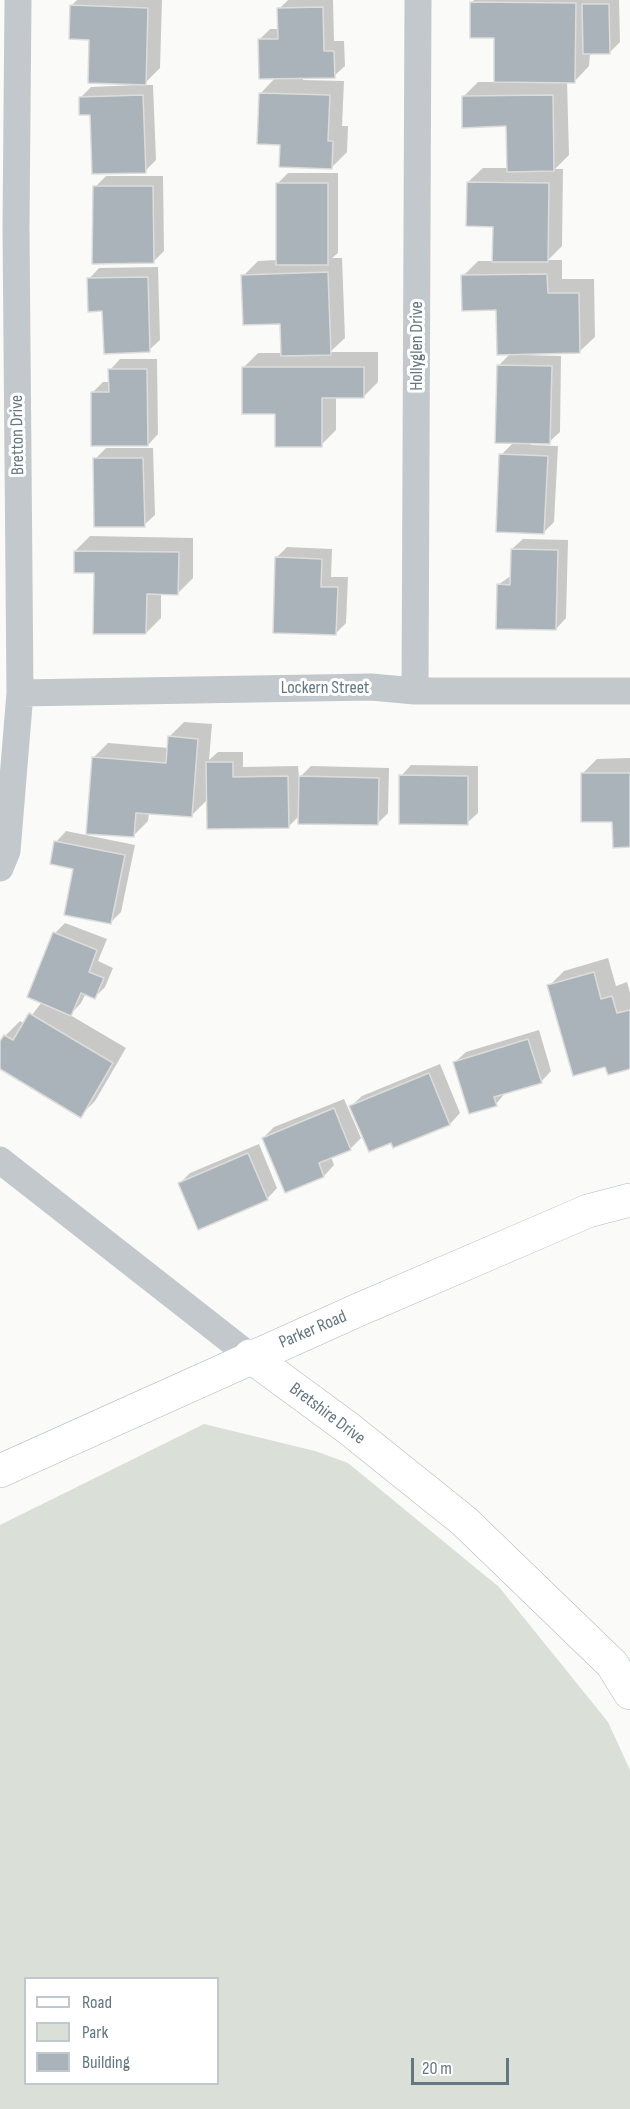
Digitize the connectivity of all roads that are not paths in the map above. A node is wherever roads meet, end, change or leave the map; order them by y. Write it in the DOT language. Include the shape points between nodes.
graph roads {
  1 [pos="18,0"];
  2 [pos="418,0"];
  3 [pos="630,690"];
  4 [pos="415,691"];
  5 [pos="20,693"];
  6 [pos="0,868"];
  7 [pos="0,1160"];
  8 [pos="630,1200"];
  9 [pos="250,1356"];
  10 [pos="0,1471"];
  11 [pos="630,1694"];
  1 -- 5 [label="street, Bretton Drive" via="15,227"];
  2 -- 4 [label="street, Hollyglen Drive"];
  3 -- 4 [label="street, Lockern Street"];
  4 -- 5 [label="street, Lockern Street" via="371,687"];
  5 -- 6 [label="street, Bretton Drive" via="8,851"];
  7 -- 9 [label="street, Bretshire Drive"];
  8 -- 9 [label="main road, Parker Road" via="588,1211"];
  9 -- 10 [label="main road, Parker Road"];
  9 -- 11 [label="main road, Bretshire Drive" via="464,1521 612,1664"];
}
